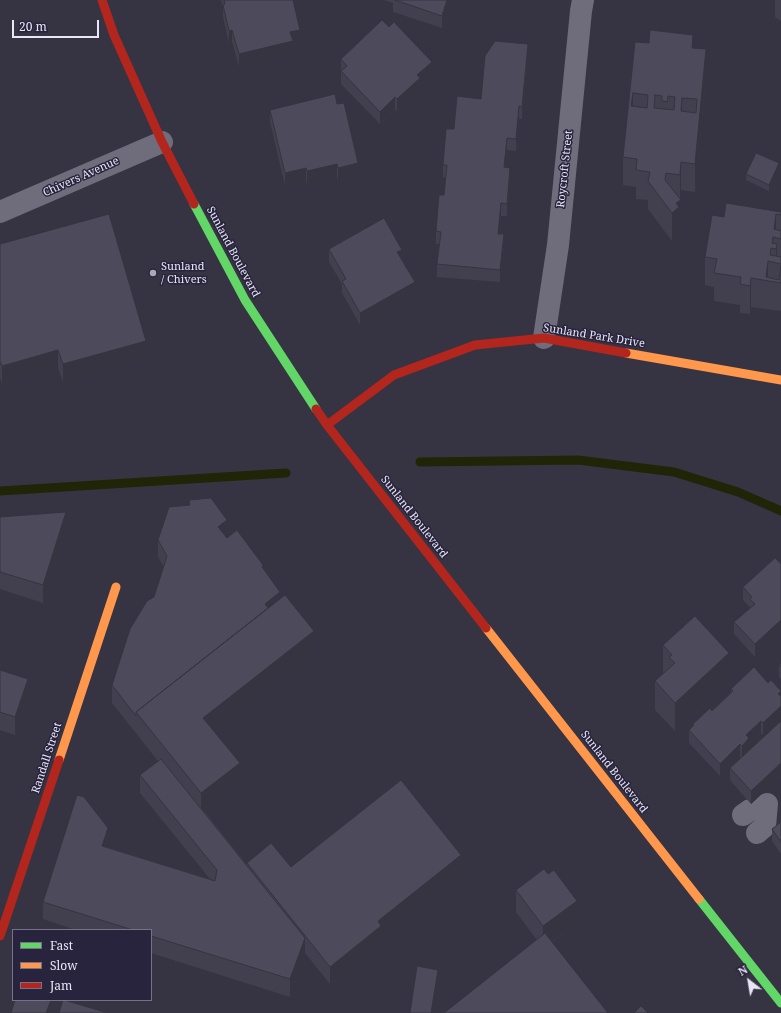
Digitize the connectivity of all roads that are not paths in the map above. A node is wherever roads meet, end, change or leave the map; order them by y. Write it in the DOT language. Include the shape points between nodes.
graph roads {
  1 [pos="102,0"];
  2 [pos="583,0"];
  3 [pos="162,142"];
  4 [pos="0,212"];
  5 [pos="544,338"];
  6 [pos="781,380"];
  7 [pos="327,425"];
  8 [pos="116,587"];
  9 [pos="744,815"];
  10 [pos="757,833"];
  11 [pos="0,936"];
  12 [pos="781,1003"];
  1 -- 3 [label="main road, Sunland Boulevard" via="114,34"];
  2 -- 5 [label="street, Roycroft Street" via="558,244"];
  3 -- 4 [label="street, Chivers Avenue"];
  3 -- 7 [label="main road, Sunland Boulevard" via="245,300"];
  5 -- 6 [label="main road, Sunland Park Drive"];
  5 -- 7 [label="main road, Sunland Park Drive" via="475,345 394,376"];
  7 -- 12 [label="main road, Sunland Boulevard"];
  8 -- 11 [label="main road, Randall Street"];
  9 -- 10 [label="street" via="767,804 765,826"];
}
